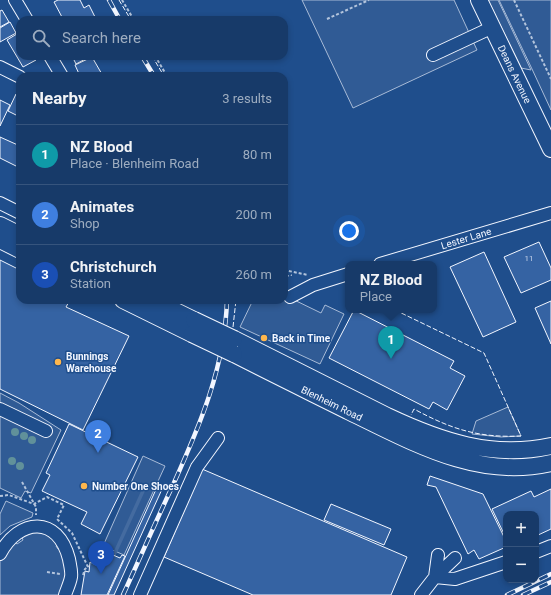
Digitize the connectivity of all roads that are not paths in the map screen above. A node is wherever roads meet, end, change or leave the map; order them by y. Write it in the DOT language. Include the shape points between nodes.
graph roads {
  1 [pos="15,0"];
  2 [pos="479,0"];
  3 [pos="25,16"];
  4 [pos="492,27"];
  5 [pos="433,55"];
  6 [pos="52,60"];
  7 [pos="0,67"];
  8 [pos="60,72"];
  9 [pos="16,75"];
  10 [pos="551,149"];
  11 [pos="0,203"];
  12 [pos="16,211"];
  13 [pos="551,213"];
  14 [pos="0,225"];
  15 [pos="16,233"];
  16 [pos="0,240"];
  17 [pos="16,248"];
  18 [pos="390,261"];
  19 [pos="345,275"];
  20 [pos="290,297"];
  21 [pos="133,304"];
  22 [pos="159,304"];
  23 [pos="193,327"];
  24 [pos="234,347"];
  25 [pos="0,409"];
  26 [pos="46,431"];
  27 [pos="218,438"];
  28 [pos="551,446"];
  29 [pos="551,463"];
  30 [pos="551,546"];
  31 [pos="539,551"];
  32 [pos="0,554"];
  33 [pos="438,555"];
  34 [pos="455,558"];
  35 [pos="503,563"];
  36 [pos="435,577"];
  37 [pos="65,595"];
  38 [pos="140,595"];
  39 [pos="421,595"];
  1 -- 3 [label="street"];
  2 -- 4 [label="main road, Deans Avenue"];
  4 -- 5 [label="street"];
  4 -- 10 [label="main road, Deans Avenue"];
  6 -- 8 [label="street"];
  7 -- 9 [label="street"];
  11 -- 12 [label="street"];
  13 -- 18 [label="street, Lester Lane"];
  14 -- 15 [label="main road"];
  16 -- 17 [label="main road"];
  19 -- 20 [label="street" via="323,281"];
  21 -- 23 [label="main road, Blenheim Road"];
  22 -- 23 [label="main road, Blenheim Road"];
  23 -- 24 [label="main road, Blenheim Road, bridge"];
  24 -- 28 [label="main road, Blenheim Road" via="439,438 469,447 504,451 534,450"];
  24 -- 29 [label="main road, Blenheim Road" via="400,437 445,456 493,466 527,467"];
  25 -- 26 [label="street"];
  27 -- 38 [label="street" via="197,467"];
  30 -- 31 [label="street"];
  32 -- 37 [label="street" via="18,531 33,526 52,532 64,545 70,564 71,576"];
  33 -- 36 [label="street"];
  34 -- 36 [label="street"];
  35 -- 36 [label="street" via="455,579"];
  36 -- 39 [label="street"];
}
